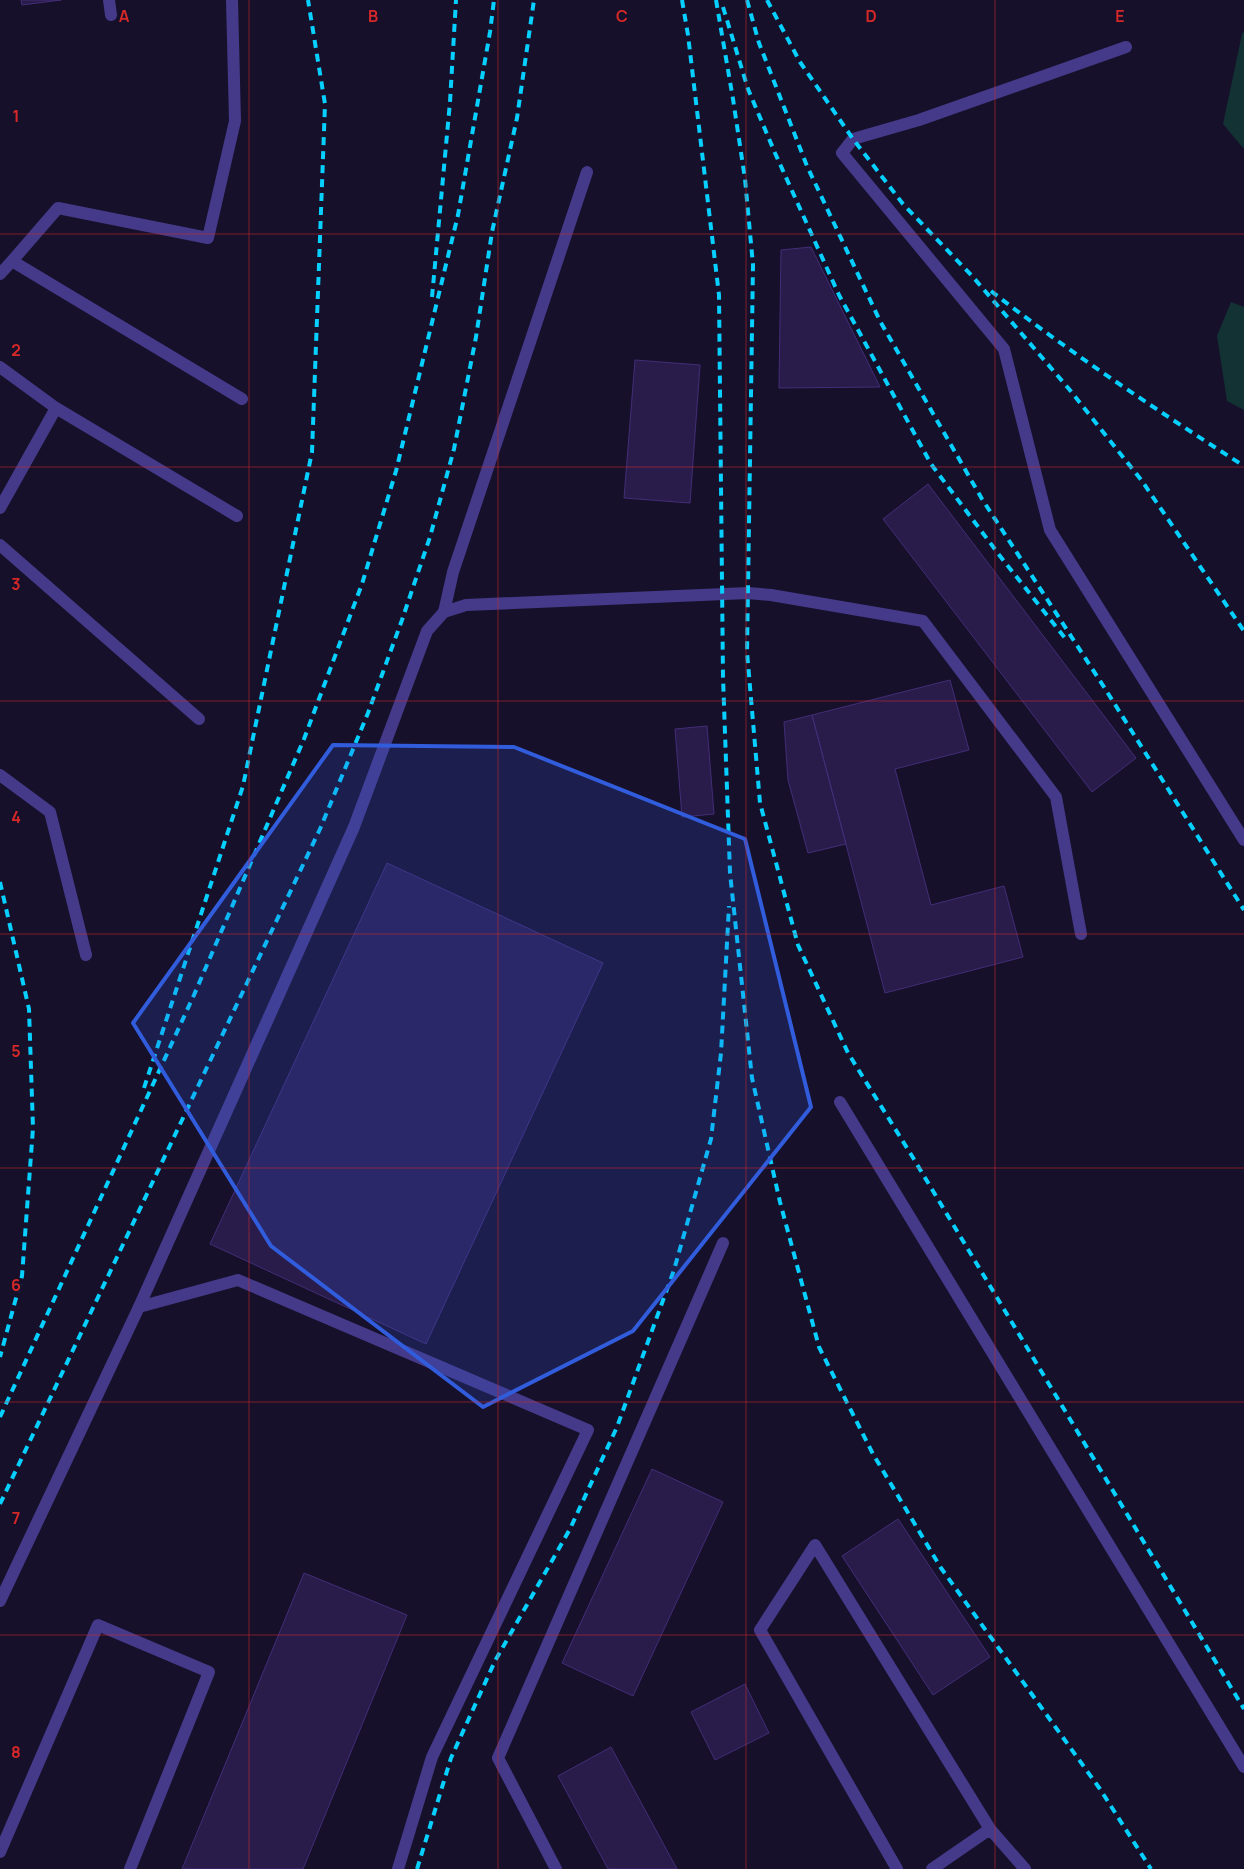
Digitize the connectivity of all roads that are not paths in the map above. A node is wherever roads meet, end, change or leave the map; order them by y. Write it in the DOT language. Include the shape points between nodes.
graph roads {
  1 [pos="109,0"];
  2 [pos="232,0"];
  3 [pos="111,16"];
  4 [pos="1126,47"];
  5 [pos="587,172"];
  6 [pos="12,260"];
  7 [pos="0,274"];
  8 [pos="0,367"];
  9 [pos="242,400"];
  10 [pos="56,408"];
  11 [pos="0,508"];
  12 [pos="237,516"];
  13 [pos="0,545"];
  14 [pos="444,612"];
  15 [pos="198,719"];
  16 [pos="0,775"];
  17 [pos="1244,840"];
  18 [pos="1081,934"];
  19 [pos="86,955"];
  20 [pos="840,1102"];
  21 [pos="723,1243"];
  22 [pos="139,1307"];
  23 [pos="0,1601"];
  24 [pos="1244,1767"];
  25 [pos="990,1829"];
  26 [pos="0,1852"];
  27 [pos="130,1869"];
  28 [pos="398,1869"];
  29 [pos="556,1869"];
  30 [pos="896,1869"];
  31 [pos="932,1869"];
  32 [pos="1025,1869"];
  1 -- 3 [label="street"];
  2 -- 6 [label="street" via="235,120 208,238 58,208"];
  4 -- 17 [label="street" via="919,120 853,139 842,153 1004,349 1050,530"];
  5 -- 14 [label="street" via="453,572"];
  6 -- 7 [label="street"];
  6 -- 9 [label="street"];
  8 -- 10 [label="street"];
  10 -- 11 [label="street"];
  10 -- 12 [label="street"];
  13 -- 15 [label="street"];
  14 -- 18 [label="street" via="466,604 748,593 923,621 1056,797"];
  14 -- 22 [label="street" via="427,631 354,826"];
  16 -- 19 [label="street" via="50,812"];
  20 -- 24 [label="street"];
  21 -- 29 [label="street" via="498,1758"];
  22 -- 23 [label="street"];
  22 -- 28 [label="street" via="238,1280 588,1430 432,1757"];
  25 -- 30 [label="street" via="815,1545 760,1630"];
  25 -- 31 [label="street"];
  25 -- 32 [label="street"];
  26 -- 27 [label="street" via="98,1625 209,1672"];
}
